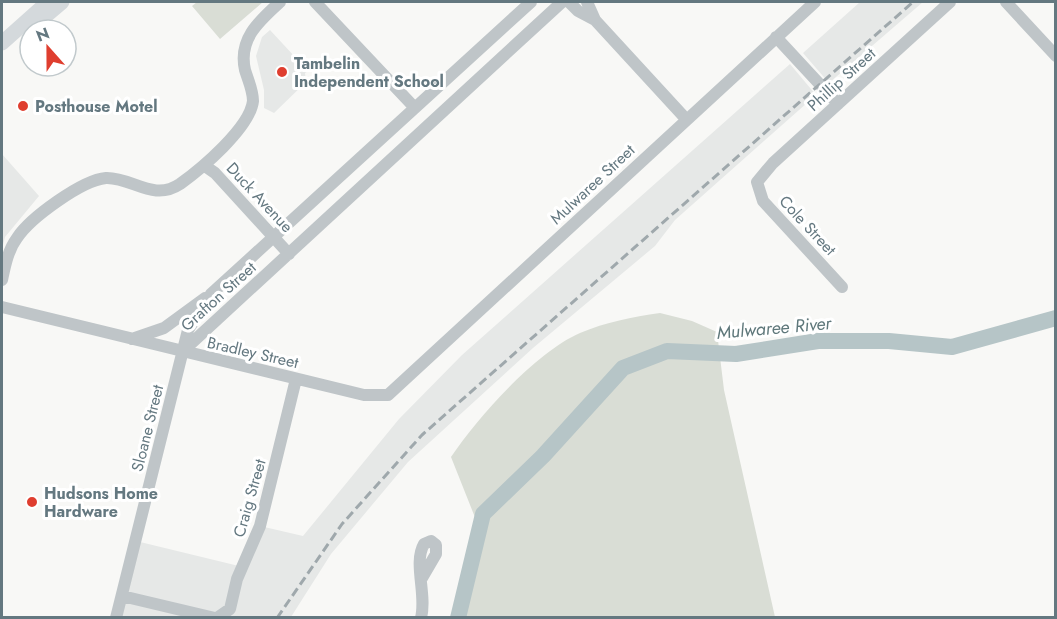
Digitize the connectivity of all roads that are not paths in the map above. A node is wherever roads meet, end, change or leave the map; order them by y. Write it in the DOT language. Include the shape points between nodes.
graph roads {
  1 [pos="48,2"];
  2 [pos="62,2"];
  3 [pos="280,2"];
  4 [pos="315,2"];
  5 [pos="531,2"];
  6 [pos="562,2"];
  7 [pos="569,2"];
  8 [pos="587,2"];
  9 [pos="815,2"];
  10 [pos="950,2"];
  11 [pos="1006,2"];
  12 [pos="44,18"];
  13 [pos="595,20"];
  14 [pos="776,37"];
  15 [pos="18,41"];
  16 [pos="2,43"];
  17 [pos="2,55"];
  18 [pos="1056,56"];
  19 [pos="838,104"];
  20 [pos="415,108"];
  21 [pos="686,119"];
  22 [pos="204,166"];
  23 [pos="757,183"];
  24 [pos="275,238"];
  25 [pos="289,254"];
  26 [pos="2,280"];
  27 [pos="842,287"];
  28 [pos="211,294"];
  29 [pos="2,308"];
  30 [pos="131,339"];
  31 [pos="183,351"];
  32 [pos="296,379"];
  33 [pos="392,392"];
  34 [pos="422,578"];
  35 [pos="122,596"];
  36 [pos="116,618"];
  37 [pos="216,618"];
  38 [pos="421,618"];
  1 -- 16 [label="main road"];
  2 -- 12 [label="main road"];
  3 -- 22 [label="street" via="252,28 244,49 253,99 247,118"];
  4 -- 20 [label="street"];
  5 -- 20 [label="street, Grafton Street"];
  6 -- 25 [label="street, Grafton Street"];
  7 -- 13 [label="street"];
  8 -- 13 [label="street"];
  9 -- 14 [label="street, Mulwaree Street"];
  10 -- 19 [label="street, Phillip Street"];
  11 -- 18 [label="street"];
  13 -- 21 [label="street"];
  14 -- 19 [label="street"];
  14 -- 21 [label="street, Mulwaree Street"];
  15 -- 17 [label="main road"];
  19 -- 23 [label="street, Phillip Street" via="773,163"];
  20 -- 24 [label="street, Grafton Street"];
  21 -- 33 [label="street, Mulwaree Street"];
  22 -- 24 [label="street, Duck Avenue" via="215,172"];
  22 -- 26 [label="street" via="166,190 151,191 106,178 83,186 21,231 9,253"];
  23 -- 27 [label="street, Cole Street" via="763,201"];
  24 -- 25 [label="street, Duck Avenue"];
  24 -- 28 [label="street, Grafton Street"];
  25 -- 31 [label="street, Grafton Street"];
  28 -- 30 [label="street" via="164,328"];
  28 -- 31 [label="street, Grafton Street" via="188,330"];
  29 -- 30 [label="street, Bradley Street"];
  30 -- 31 [label="street, Bradley Street"];
  31 -- 32 [label="street, Bradley Street"];
  31 -- 35 [label="street, Sloane Street"];
  32 -- 33 [label="street, Bradley Street" via="370,396"];
  32 -- 37 [label="street, Craig Street" via="258,533 237,579 230,609"];
  34 -- 38 [label="street"];
  35 -- 36 [label="street, Sloane Street"];
  35 -- 37 [label="street, Craig Street"];
}
